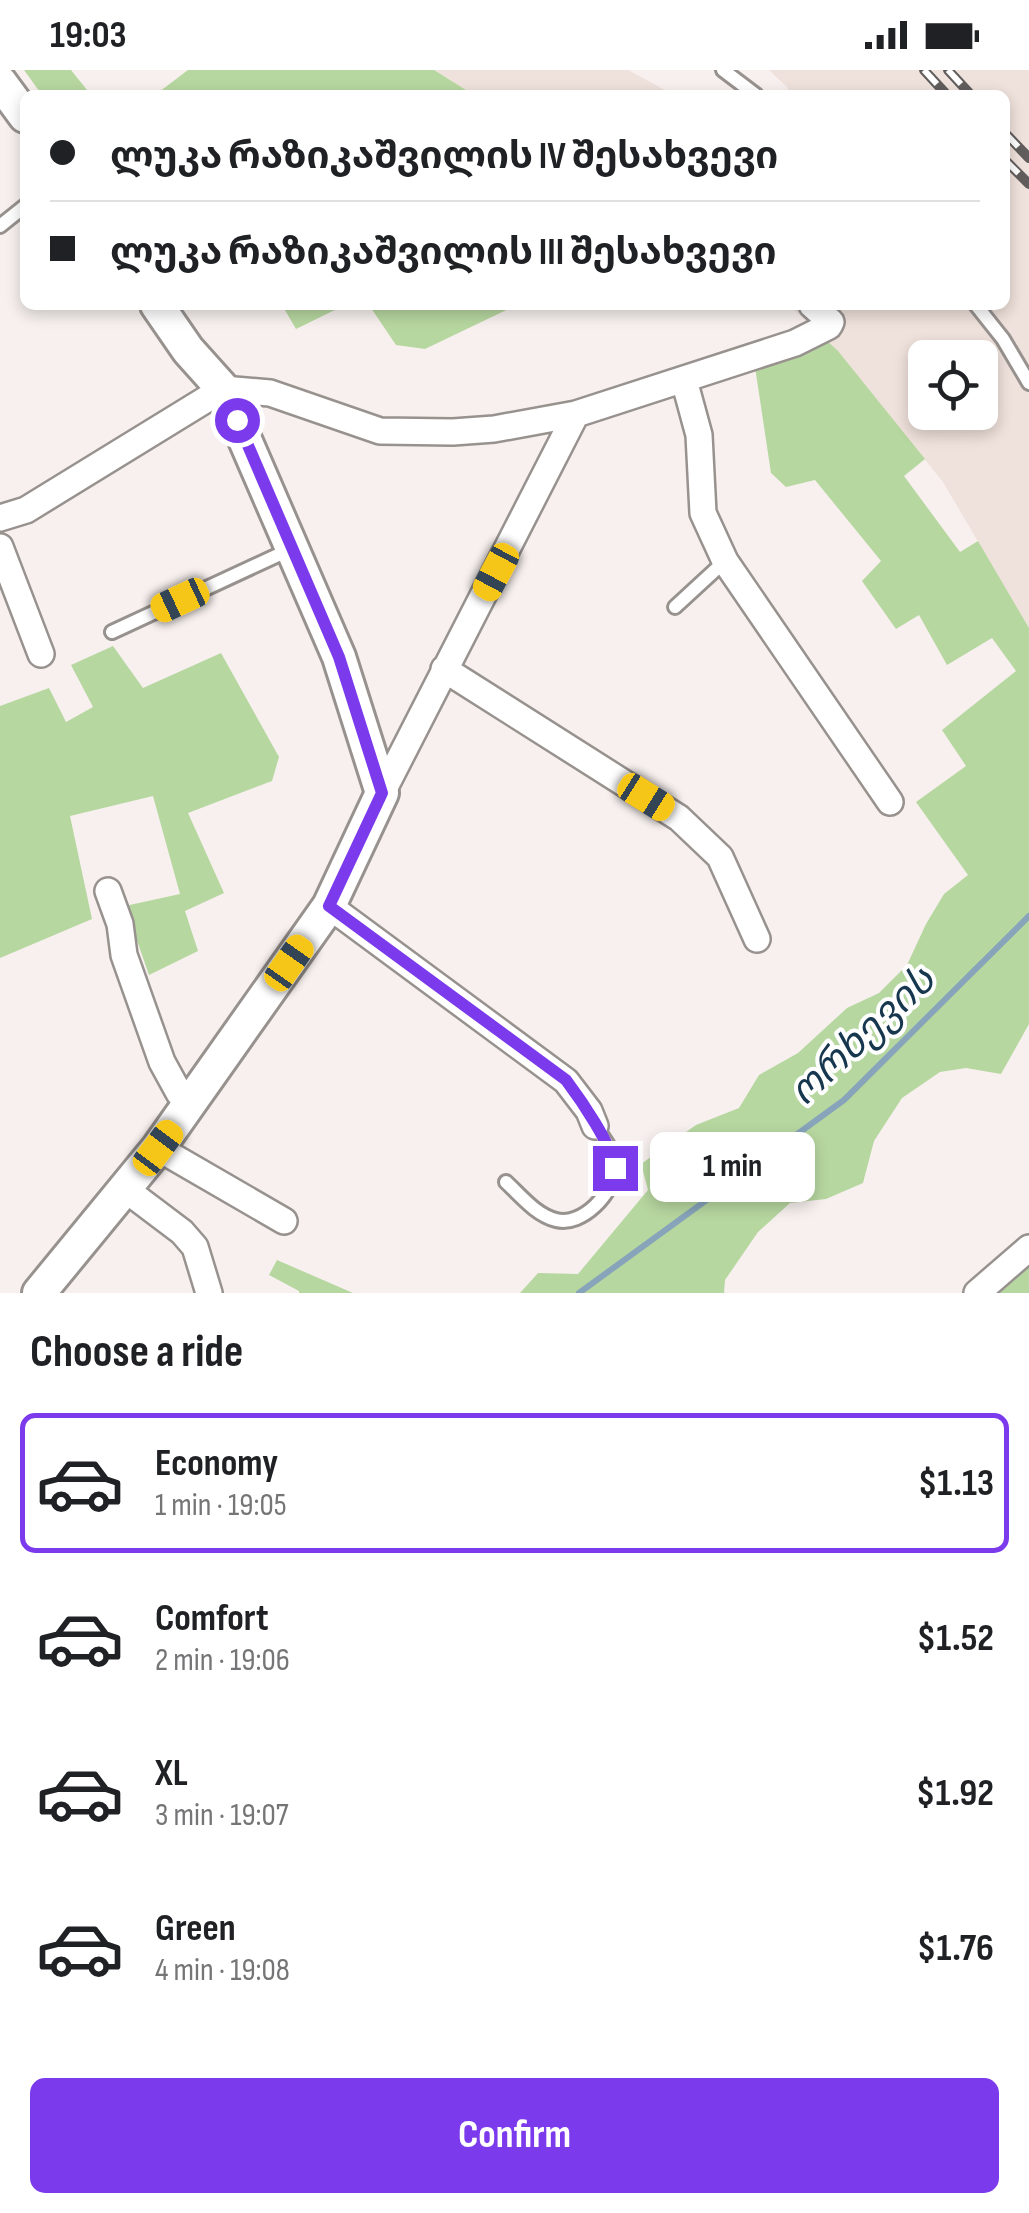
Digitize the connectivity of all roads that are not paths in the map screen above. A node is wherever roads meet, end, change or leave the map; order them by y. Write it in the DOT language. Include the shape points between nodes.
graph roads {
  1 [pos="723,70"];
  2 [pos="0,82"];
  3 [pos="749,90"];
  4 [pos="20,109"];
  5 [pos="20,210"];
  6 [pos="0,226"];
  7 [pos="160,310"];
  8 [pos="980,310"];
  9 [pos="821,314"];
  10 [pos="684,380"];
  11 [pos="1029,383"];
  12 [pos="223,388"];
  13 [pos="576,414"];
  14 [pos="0,518"];
  15 [pos="0,547"];
  16 [pos="292,548"];
  17 [pos="725,561"];
  18 [pos="675,607"];
  19 [pos="112,632"];
  20 [pos="41,654"];
  21 [pos="444,669"];
  22 [pos="382,793"];
  23 [pos="890,802"];
  24 [pos="108,891"];
  25 [pos="329,906"];
  26 [pos="757,939"];
  27 [pos="190,1105"];
  28 [pos="595,1126"];
  29 [pos="158,1148"];
  30 [pos="506,1182"];
  31 [pos="125,1189"];
  32 [pos="284,1221"];
  33 [pos="1029,1248"];
  34 [pos="40,1293"];
  35 [pos="208,1293"];
  36 [pos="977,1293"];
  1 -- 3 [label="lane"];
  2 -- 4 [label="street"];
  5 -- 6 [label="lane"];
  7 -- 12 [label="street"];
  8 -- 11 [label="lane"];
  9 -- 10 [label="street" via="829,326 795,343"];
  10 -- 13 [label="street"];
  10 -- 17 [label="street" via="700,435 703,513"];
  12 -- 13 [label="street" via="270,394 380,431 494,429"];
  12 -- 14 [label="street" via="26,510"];
  12 -- 16 [label="street"];
  13 -- 21 [label="street"];
  15 -- 20 [label="street"];
  16 -- 19 [label="lane"];
  16 -- 22 [label="street" via="339,657"];
  17 -- 18 [label="lane"];
  17 -- 23 [label="street"];
  21 -- 22 [label="street"];
  21 -- 26 [label="street" via="679,818 720,857"];
  22 -- 25 [label="street"];
  24 -- 27 [label="street" via="162,1062"];
  25 -- 27 [label="street"];
  25 -- 28 [label="street" via="566,1080"];
  27 -- 29 [label="street"];
  28 -- 30 [label="lane" via="615,1168 612,1184 582,1217 558,1221 538,1212"];
  29 -- 31 [label="street"];
  29 -- 32 [label="street"];
  31 -- 34 [label="street"];
  31 -- 35 [label="street" via="195,1246"];
  33 -- 36 [label="street"];
}
